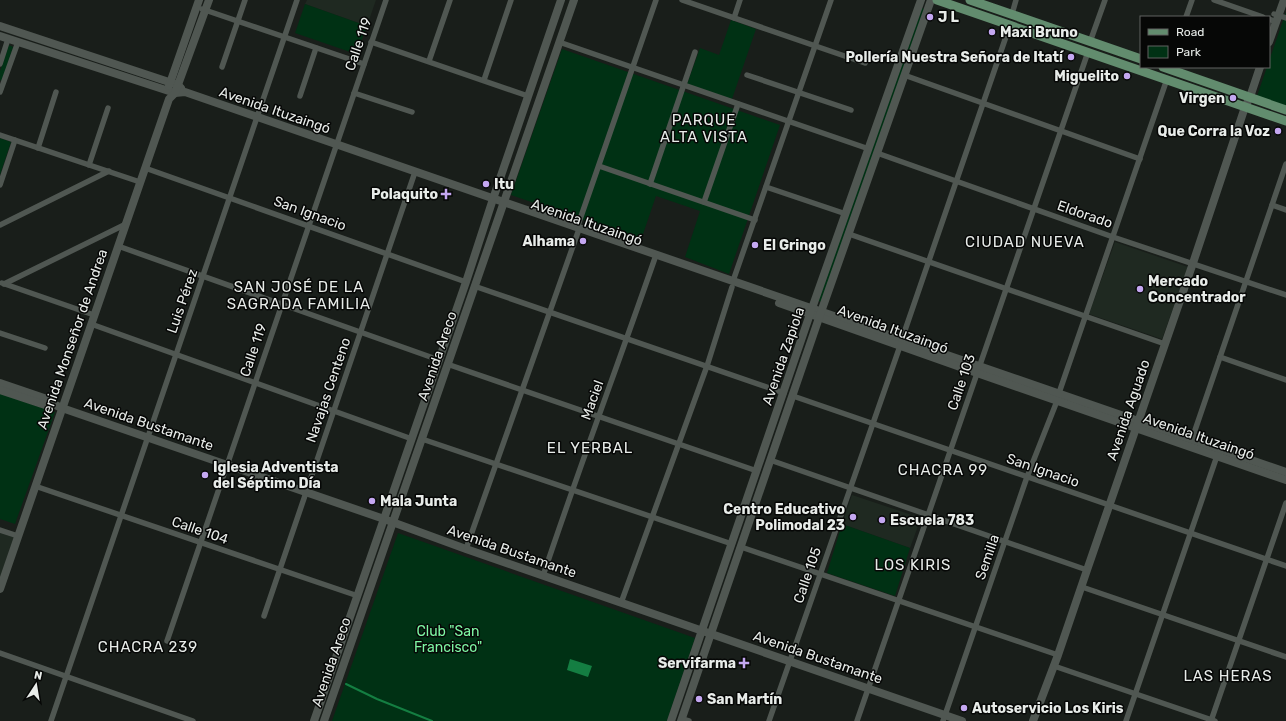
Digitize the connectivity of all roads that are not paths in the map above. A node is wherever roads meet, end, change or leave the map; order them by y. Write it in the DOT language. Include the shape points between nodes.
graph roads {
  1 [pos="209,0"];
  2 [pos="245,0"];
  3 [pos="297,0"];
  4 [pos="386,0"];
  5 [pos="450,0"];
  6 [pos="511,0"];
  7 [pos="562,0"];
  8 [pos="574,0"];
  9 [pos="656,0"];
  10 [pos="682,0"];
  11 [pos="740,0"];
  12 [pos="831,0"];
  13 [pos="921,0"];
  14 [pos="931,0"];
  15 [pos="937,0"];
  16 [pos="970,0"];
  17 [pos="1016,0"];
  18 [pos="1105,0"];
  19 [pos="1192,0"];
  20 [pos="1214,0"];
  21 [pos="1279,0"];
  22 [pos="1284,0"];
  23 [pos="197,4"];
  24 [pos="205,10"];
  25 [pos="1012,14"];
  26 [pos="1186,16"];
  27 [pos="1260,16"];
  28 [pos="734,18"];
  29 [pos="1276,18"];
  30 [pos="238,21"];
  31 [pos="1010,25"];
  32 [pos="0,26"];
  33 [pos="1270,28"];
  34 [pos="4,37"];
  35 [pos="284,37"];
  36 [pos="1270,39"];
  37 [pos="18,42"];
  38 [pos="371,42"];
  39 [pos="559,42"];
  40 [pos="1090,42"];
  41 [pos="815,46"];
  42 [pos="316,48"];
  43 [pos="696,52"];
  44 [pos="1088,52"];
  45 [pos="1140,59"];
  46 [pos="429,61"];
  47 [pos="865,63"];
  48 [pos="0,64"];
  49 [pos="364,64"];
  50 [pos="222,67"];
  51 [pos="633,68"];
  52 [pos="1166,68"];
  53 [pos="1256,68"];
  54 [pos="1260,68"];
  55 [pos="747,75"];
  56 [pos="904,75"];
  57 [pos="1167,79"];
  58 [pos="484,80"];
  59 [pos="174,83"];
  60 [pos="684,85"];
  61 [pos="1,88"];
  62 [pos="56,92"];
  63 [pos="185,92"];
  64 [pos="798,92"];
  65 [pos="354,93"];
  66 [pos="170,94"];
  67 [pos="300,96"];
  68 [pos="528,96"];
  69 [pos="1247,96"];
  70 [pos="983,103"];
  71 [pos="738,104"];
  72 [pos="1245,107"];
  73 [pos="108,108"];
  74 [pos="851,110"];
  75 [pos="1286,110"];
  76 [pos="412,112"];
  77 [pos="257,117"];
  78 [pos="788,121"];
  79 [pos="1286,121"];
  80 [pos="1061,131"];
  81 [pos="0,135"];
  82 [pos="15,140"];
  83 [pos="336,145"];
  84 [pos="38,148"];
  85 [pos="869,149"];
  86 [pos="877,153"];
  87 [pos="1140,159"];
  88 [pos="1286,164"];
  89 [pos="89,165"];
  90 [pos="599,166"];
  91 [pos="145,168"];
  92 [pos="109,171"];
  93 [pos="415,172"];
  94 [pos="956,181"];
  95 [pos="140,182"];
  96 [pos="650,184"];
  97 [pos="0,185"];
  98 [pos="766,187"];
  99 [pos="230,198"];
  100 [pos="493,199"];
  101 [pos="704,202"];
  102 [pos="503,203"];
  103 [pos="1272,205"];
  104 [pos="1034,209"];
  105 [pos="1286,210"];
  106 [pos="846,214"];
  107 [pos="755,220"];
  108 [pos="126,224"];
  109 [pos="0,225"];
  110 [pos="309,226"];
  111 [pos="577,230"];
  112 [pos="849,234"];
  113 [pos="1113,237"];
  114 [pos="118,246"];
  115 [pos="388,254"];
  116 [pos="655,257"];
  117 [pos="928,261"];
  118 [pos="1193,263"];
  119 [pos="203,276"];
  120 [pos="1247,281"];
  121 [pos="466,282"];
  122 [pos="2,283"];
  123 [pos="732,284"];
  124 [pos="474,286"];
  125 [pos="1006,288"];
  126 [pos="1286,295"];
  127 [pos="282,305"];
  128 [pos="812,311"];
  129 [pos="550,312"];
  130 [pos="820,314"];
  131 [pos="94,315"];
  132 [pos="1086,316"];
  133 [pos="91,324"];
  134 [pos="0,333"];
  135 [pos="361,333"];
  136 [pos="627,339"];
  137 [pos="901,343"];
  138 [pos="1165,344"];
  139 [pos="45,348"];
  140 [pos="176,355"];
  141 [pos="1220,357"];
  142 [pos="439,360"];
  143 [pos="448,364"];
  144 [pos="707,366"];
  145 [pos="978,370"];
  146 [pos="1285,378"];
  147 [pos="0,383"];
  148 [pos="255,383"];
  149 [pos="0,390"];
  150 [pos="522,390"];
  151 [pos="784,393"];
  152 [pos="792,396"];
  153 [pos="1058,397"];
  154 [pos="53,404"];
  155 [pos="62,408"];
  156 [pos="334,411"];
  157 [pos="598,416"];
  158 [pos="873,424"];
  159 [pos="1137,425"];
  160 [pos="148,438"];
  161 [pos="412,439"];
  162 [pos="422,439"];
  163 [pos="1192,439"];
  164 [pos="678,444"];
  165 [pos="950,450"];
  166 [pos="1218,452"];
  167 [pos="770,460"];
  168 [pos="496,464"];
  169 [pos="227,465"];
  170 [pos="757,471"];
  171 [pos="1286,472"];
  172 [pos="1027,477"];
  173 [pos="1286,480"];
  174 [pos="35,486"];
  175 [pos="851,488"];
  176 [pos="572,490"];
  177 [pos="307,492"];
  178 [pos="1286,503"];
  179 [pos="1109,505"];
  180 [pos="121,515"];
  181 [pos="928,515"];
  182 [pos="652,517"];
  183 [pos="384,519"];
  184 [pos="393,522"];
  185 [pos="0,530"];
  186 [pos="1190,533"];
  187 [pos="18,536"];
  188 [pos="1005,542"];
  189 [pos="200,543"];
  190 [pos="732,544"];
  191 [pos="741,547"];
  192 [pos="466,549"];
  193 [pos="1267,559"];
  194 [pos="1286,566"];
  195 [pos="280,569"];
  196 [pos="1088,570"];
  197 [pos="820,574"];
  198 [pos="543,576"];
  199 [pos="1082,587"];
  200 [pos="0,589"];
  201 [pos="358,596"];
  202 [pos="898,601"];
  203 [pos="621,603"];
  204 [pos="1162,615"];
  205 [pos="264,616"];
  206 [pos="975,627"];
  207 [pos="702,631"];
  208 [pos="711,634"];
  209 [pos="167,641"];
  210 [pos="1238,641"];
  211 [pos="0,653"];
  212 [pos="1058,656"];
  213 [pos="1286,657"];
  214 [pos="790,661"];
  215 [pos="1054,666"];
  216 [pos="66,676"];
  217 [pos="868,688"];
  218 [pos="1134,693"];
  219 [pos="944,718"];
  220 [pos="684,720"];
  221 [pos="51,721"];
  222 [pos="193,721"];
  223 [pos="314,721"];
  224 [pos="324,721"];
  225 [pos="671,721"];
  226 [pos="769,721"];
  227 [pos="857,721"];
  228 [pos="962,721"];
  229 [pos="1033,721"];
  230 [pos="1126,721"];
  231 [pos="1212,721"];
  1 -- 24 [label="main road, Avenida Monseñor de Andrea"];
  2 -- 30 [label="street"];
  3 -- 35 [label="street, Luis Pérez"];
  4 -- 38 [label="street, Calle 119"];
  5 -- 46 [label="street"];
  6 -- 58 [label="street"];
  7 -- 68 [label="main road, Avenida Areco"];
  8 -- 39 [label="main road, Avenida Areco"];
  9 -- 51 [label="street"];
  10 -- 28 [label="street"];
  11 -- 28 [label="street"];
  12 -- 41 [label="street"];
  13 -- 85 [label="main road, Avenida Zapiola"];
  14 -- 56 [label="main road, Avenida Zapiola"];
  15 -- 31 [label="main road"];
  16 -- 25 [label="main road"];
  17 -- 25 [label="street"];
  18 -- 40 [label="street"];
  19 -- 26 [label="street"];
  20 -- 27 [label="street"];
  21 -- 29 [label="main road"];
  22 -- 29 [label="main road"];
  23 -- 24 [label="street"];
  23 -- 59 [label="main road, Avenida Monseñor de Andrea"];
  24 -- 30 [label="street"];
  24 -- 59 [label="main road, Avenida Monseñor de Andrea"];
  25 -- 40 [label="main road"];
  28 -- 41 [label="street"];
  29 -- 33 [label="main road"];
  29 -- 36 [label="main road"];
  30 -- 35 [label="street"];
  30 -- 50 [label="street"];
  31 -- 44 [label="main road"];
  31 -- 70 [label="street, Calle 105"];
  32 -- 59 [label="main road, Avenida Ituzaingó"];
  34 -- 37 [label="main road, Avenida Ituzaingó"];
  34 -- 48 [label="street"];
  35 -- 42 [label="street"];
  35 -- 77 [label="street, Luis Pérez"];
  37 -- 61 [label="street"];
  37 -- 66 [label="main road, Avenida Ituzaingó"];
  38 -- 46 [label="street"];
  38 -- 49 [label="street, Calle 119"];
  39 -- 51 [label="street"];
  39 -- 102 [label="main road, Avenida Areco"];
  40 -- 45 [label="main road"];
  41 -- 47 [label="street"];
  41 -- 64 [label="street"];
  42 -- 49 [label="street"];
  42 -- 67 [label="street"];
  43 -- 60 [label="street"];
  44 -- 57 [label="main road"];
  44 -- 80 [label="street, Calle 103"];
  46 -- 58 [label="street"];
  49 -- 65 [label="street, Calle 119"];
  51 -- 60 [label="street"];
  51 -- 90 [label="street"];
  52 -- 69 [label="main road"];
  53 -- 69 [label="main road, Avenida Aguado"];
  54 -- 69 [label="main road, Avenida Aguado"];
  55 -- 64 [label="street"];
  56 -- 70 [label="street"];
  56 -- 86 [label="main road, Avenida Zapiola"];
  57 -- 72 [label="main road"];
  57 -- 87 [label="street, Semilla"];
  58 -- 68 [label="street"];
  59 -- 63 [label="main road, Avenida Ituzaingó"];
  59 -- 66 [label="main road, Avenida Monseñor de Andrea"];
  60 -- 71 [label="street"];
  60 -- 96 [label="street"];
  62 -- 84 [label="street"];
  63 -- 66 [label="main road, Avenida Ituzaingó"];
  63 -- 77 [label="main road, Avenida Ituzaingó"];
  64 -- 74 [label="street"];
  64 -- 78 [label="street"];
  65 -- 76 [label="street"];
  65 -- 83 [label="street, Calle 119"];
  66 -- 91 [label="main road, Avenida Monseñor de Andrea"];
  68 -- 100 [label="main road, Avenida Areco"];
  69 -- 72 [label="main road, Avenida Aguado"];
  69 -- 75 [label="main road"];
  70 -- 80 [label="street"];
  70 -- 94 [label="street, Calle 105"];
  71 -- 78 [label="street"];
  71 -- 101 [label="street"];
  72 -- 79 [label="main road"];
  72 -- 118 [label="main road, Avenida Aguado"];
  73 -- 89 [label="street"];
  77 -- 83 [label="main road, Avenida Ituzaingó"];
  77 -- 99 [label="street, Luis Pérez"];
  78 -- 85 [label="street"];
  78 -- 98 [label="street"];
  80 -- 87 [label="street"];
  80 -- 104 [label="street, Calle 103"];
  81 -- 82 [label="street"];
  82 -- 84 [label="street"];
  82 -- 97 [label="street"];
  83 -- 93 [label="main road, Avenida Ituzaingó"];
  83 -- 110 [label="street, Calle 119"];
  84 -- 89 [label="street"];
  85 -- 106 [label="main road, Avenida Zapiola"];
  86 -- 94 [label="street, Eldorado"];
  86 -- 112 [label="main road, Avenida Zapiola"];
  87 -- 113 [label="street, Semilla"];
  88 -- 103 [label="street"];
  89 -- 92 [label="street"];
  90 -- 96 [label="street"];
  90 -- 111 [label="street"];
  91 -- 95 [label="main road, Avenida Monseñor de Andrea"];
  91 -- 99 [label="street, San Ignacio"];
  92 -- 95 [label="street"];
  92 -- 109 [label="street"];
  93 -- 100 [label="main road, Avenida Ituzaingó"];
  93 -- 115 [label="street, Navajas Centeno"];
  94 -- 104 [label="street, Eldorado"];
  94 -- 117 [label="street, Calle 105"];
  95 -- 108 [label="main road, Avenida Monseñor de Andrea"];
  96 -- 101 [label="street"];
  98 -- 106 [label="street"];
  98 -- 107 [label="street"];
  99 -- 110 [label="street, San Ignacio"];
  99 -- 119 [label="street, Luis Pérez"];
  100 -- 102 [label="main road, Avenida Ituzaingó"];
  100 -- 121 [label="main road, Avenida Areco"];
  101 -- 107 [label="street"];
  102 -- 111 [label="main road, Avenida Ituzaingó"];
  102 -- 124 [label="main road, Avenida Areco"];
  103 -- 105 [label="street"];
  103 -- 120 [label="street"];
  104 -- 113 [label="street, Eldorado"];
  104 -- 125 [label="street, Calle 103"];
  106 -- 128 [label="main road, Avenida Zapiola"];
  107 -- 123 [label="street"];
  108 -- 114 [label="main road, Avenida Monseñor de Andrea"];
  108 -- 122 [label="street"];
  110 -- 115 [label="street, San Ignacio"];
  110 -- 127 [label="street, Calle 119"];
  111 -- 116 [label="main road, Avenida Ituzaingó"];
  111 -- 129 [label="street"];
  112 -- 117 [label="street"];
  112 -- 130 [label="main road, Avenida Zapiola"];
  113 -- 118 [label="street, Eldorado"];
  113 -- 132 [label="street, Semilla"];
  114 -- 119 [label="street"];
  114 -- 131 [label="main road, Avenida Monseñor de Andrea"];
  115 -- 121 [label="street, San Ignacio"];
  115 -- 135 [label="street, Navajas Centeno"];
  116 -- 123 [label="main road, Avenida Ituzaingó"];
  116 -- 136 [label="street, Maciel"];
  117 -- 125 [label="street"];
  117 -- 137 [label="street, Calle 105"];
  118 -- 120 [label="street, Eldorado"];
  118 -- 138 [label="main road, Avenida Aguado"];
  119 -- 127 [label="street"];
  119 -- 140 [label="street, Luis Pérez"];
  120 -- 126 [label="street, Eldorado"];
  120 -- 141 [label="street"];
  121 -- 142 [label="main road, Avenida Areco"];
  122 -- 131 [label="street"];
  123 -- 128 [label="main road, Avenida Ituzaingó"];
  123 -- 144 [label="street"];
  124 -- 129 [label="street"];
  124 -- 143 [label="main road, Avenida Areco"];
  125 -- 132 [label="street"];
  125 -- 145 [label="street, Calle 103"];
  127 -- 135 [label="street"];
  127 -- 148 [label="street, Calle 119"];
  128 -- 130 [label="main road, Avenida Ituzaingó"];
  128 -- 151 [label="main road, Avenida Zapiola"];
  129 -- 136 [label="street"];
  129 -- 150 [label="street"];
  130 -- 137 [label="main road, Avenida Ituzaingó"];
  130 -- 152 [label="main road, Avenida Zapiola"];
  131 -- 133 [label="main road, Avenida Monseñor de Andrea"];
  132 -- 138 [label="street"];
  132 -- 153 [label="street, Semilla"];
  133 -- 140 [label="street"];
  133 -- 155 [label="main road, Avenida Monseñor de Andrea"];
  134 -- 139 [label="street"];
  135 -- 142 [label="street"];
  135 -- 156 [label="street, Navajas Centeno"];
  136 -- 144 [label="street"];
  136 -- 157 [label="street, Maciel"];
  137 -- 145 [label="main road, Avenida Ituzaingó"];
  137 -- 158 [label="street, Calle 105"];
  138 -- 159 [label="main road, Avenida Aguado"];
  140 -- 148 [label="street"];
  140 -- 160 [label="street, Luis Pérez"];
  141 -- 146 [label="street"];
  141 -- 163 [label="street"];
  142 -- 161 [label="main road, Avenida Areco"];
  143 -- 150 [label="street"];
  143 -- 162 [label="main road, Avenida Areco"];
  144 -- 151 [label="street"];
  144 -- 164 [label="street"];
  145 -- 153 [label="main road, Avenida Ituzaingó"];
  145 -- 165 [label="street, Calle 103"];
  147 -- 154 [label="main road, Avenida Bustamante" via="47,399"];
  148 -- 156 [label="street"];
  148 -- 169 [label="street, Calle 119"];
  149 -- 154 [label="main road, Avenida Bustamante" via="45,405"];
  150 -- 157 [label="street"];
  150 -- 168 [label="street"];
  151 -- 170 [label="main road, Avenida Zapiola"];
  152 -- 158 [label="street, San Ignacio"];
  152 -- 167 [label="main road, Avenida Zapiola"];
  153 -- 159 [label="main road, Avenida Ituzaingó"];
  153 -- 172 [label="street, Semilla"];
  154 -- 155 [label="main road, Avenida Bustamante"];
  155 -- 160 [label="main road, Avenida Bustamante"];
  155 -- 174 [label="main road, Avenida Monseñor de Andrea"];
  156 -- 161 [label="street"];
  156 -- 177 [label="street, Navajas Centeno"];
  157 -- 164 [label="street"];
  157 -- 176 [label="street, Maciel"];
  158 -- 165 [label="street, San Ignacio"];
  158 -- 175 [label="street, Calle 105"];
  159 -- 163 [label="main road, Avenida Ituzaingó"];
  159 -- 166 [label="main road, Avenida Ituzaingó"];
  159 -- 179 [label="main road, Avenida Aguado"];
  160 -- 169 [label="main road, Avenida Bustamante"];
  160 -- 180 [label="street, Luis Pérez"];
  161 -- 183 [label="main road, Avenida Areco"];
  162 -- 168 [label="street"];
  162 -- 184 [label="main road, Avenida Areco"];
  163 -- 166 [label="main road, Avenida Ituzaingó"];
  164 -- 170 [label="street"];
  164 -- 182 [label="street"];
  165 -- 172 [label="street, San Ignacio"];
  165 -- 181 [label="street, Calle 103"];
  166 -- 171 [label="main road, Avenida Ituzaingó"];
  166 -- 173 [label="main road, Avenida Ituzaingó"];
  166 -- 186 [label="street"];
  167 -- 175 [label="street"];
  167 -- 191 [label="main road, Avenida Zapiola"];
  168 -- 176 [label="street"];
  168 -- 192 [label="street"];
  169 -- 177 [label="main road, Avenida Bustamante"];
  169 -- 189 [label="street, Calle 119"];
  170 -- 190 [label="main road, Avenida Zapiola"];
  172 -- 179 [label="street, San Ignacio"];
  172 -- 188 [label="street, Semilla"];
  174 -- 180 [label="street, Calle 104"];
  174 -- 187 [label="main road, Avenida Monseñor de Andrea"];
  175 -- 181 [label="street"];
  175 -- 197 [label="street, Calle 105"];
  176 -- 182 [label="street"];
  176 -- 198 [label="street, Maciel"];
  177 -- 183 [label="main road, Avenida Bustamante"];
  177 -- 195 [label="street, Navajas Centeno"];
  178 -- 193 [label="street"];
  179 -- 186 [label="street, San Ignacio"];
  179 -- 196 [label="main road, Avenida Aguado"];
  180 -- 189 [label="street, Calle 104"];
  180 -- 216 [label="street, Luis Pérez"];
  181 -- 188 [label="street"];
  181 -- 202 [label="street, Calle 103"];
  182 -- 190 [label="street"];
  182 -- 203 [label="street"];
  183 -- 184 [label="main road, Avenida Bustamante"];
  183 -- 201 [label="main road, Avenida Areco"];
  184 -- 192 [label="main road, Avenida Bustamante"];
  184 -- 224 [label="main road, Avenida Areco"];
  185 -- 187 [label="street"];
  186 -- 193 [label="street, San Ignacio"];
  186 -- 204 [label="street"];
  187 -- 200 [label="main road, Avenida Monseñor de Andrea"];
  188 -- 196 [label="street"];
  188 -- 206 [label="street, Semilla"];
  189 -- 195 [label="street, Calle 104"];
  189 -- 209 [label="street, Calle 119"];
  190 -- 207 [label="main road, Avenida Zapiola"];
  191 -- 197 [label="street"];
  191 -- 208 [label="main road, Avenida Zapiola"];
  192 -- 198 [label="main road, Avenida Bustamante"];
  193 -- 194 [label="street, San Ignacio"];
  193 -- 210 [label="street"];
  195 -- 201 [label="street, Calle 104"];
  195 -- 205 [label="street, Navajas Centeno"];
  196 -- 199 [label="main road, Avenida Aguado"];
  197 -- 202 [label="street"];
  197 -- 214 [label="street, Calle 105"];
  198 -- 203 [label="main road, Avenida Bustamante"];
  199 -- 204 [label="street"];
  199 -- 212 [label="main road, Avenida Aguado"];
  201 -- 223 [label="main road, Avenida Areco"];
  202 -- 206 [label="street"];
  202 -- 217 [label="street, Calle 103"];
  203 -- 207 [label="main road, Avenida Bustamante"];
  204 -- 210 [label="street"];
  204 -- 218 [label="street"];
  206 -- 212 [label="street"];
  206 -- 219 [label="street, Semilla"];
  207 -- 208 [label="main road, Avenida Bustamante"];
  207 -- 225 [label="main road, Avenida Zapiola"];
  208 -- 214 [label="main road, Avenida Bustamante"];
  208 -- 220 [label="main road, Avenida Zapiola"];
  210 -- 213 [label="street"];
  210 -- 231 [label="street"];
  211 -- 216 [label="street"];
  212 -- 215 [label="main road, Avenida Aguado"];
  214 -- 217 [label="main road, Avenida Bustamante"];
  214 -- 226 [label="street, Calle 105"];
  215 -- 218 [label="street"];
  215 -- 229 [label="main road, Avenida Aguado"];
  216 -- 221 [label="street"];
  216 -- 222 [label="street"];
  217 -- 219 [label="main road, Avenida Bustamante"];
  217 -- 227 [label="street, Calle 103"];
  218 -- 230 [label="street"];
  218 -- 231 [label="street"];
  219 -- 228 [label="main road, Avenida Bustamante"];
}
